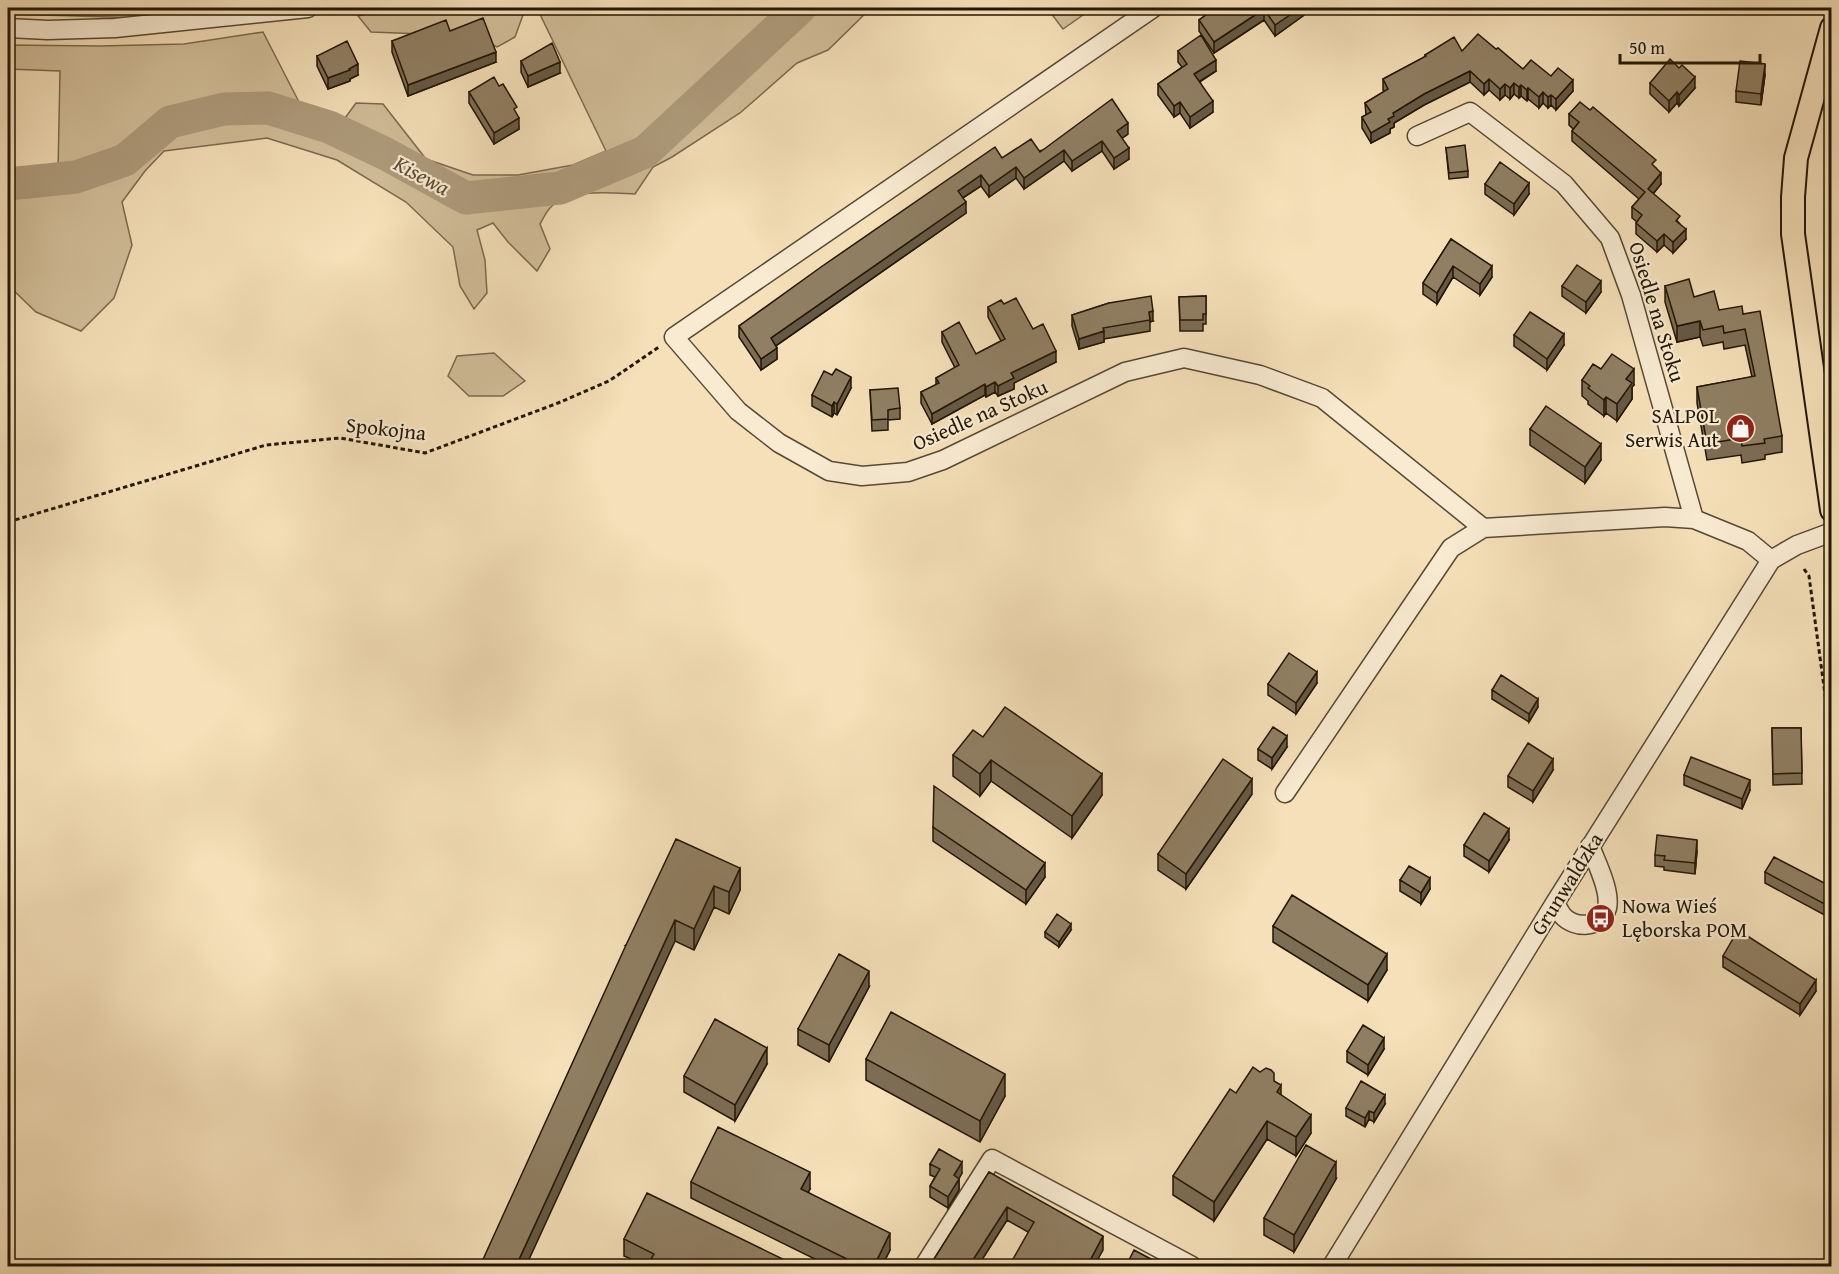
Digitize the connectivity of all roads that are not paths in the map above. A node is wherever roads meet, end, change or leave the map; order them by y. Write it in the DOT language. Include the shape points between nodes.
graph roads {
  1 [pos="308,8"];
  2 [pos="1153,8"];
  3 [pos="8,28"];
  4 [pos="1832,28"];
  5 [pos="1417,136"];
  6 [pos="1832,510"];
  7 [pos="1694,519"];
  8 [pos="1483,528"];
  9 [pos="1832,532"];
  10 [pos="1771,560"];
  11 [pos="1285,793"];
  12 [pos="1590,846"];
  13 [pos="1555,903"];
  14 [pos="924,1266"];
  15 [pos="1192,1266"];
  16 [pos="1332,1266"];
  1 -- 3 [label="street" via="115,28"];
  2 -- 8 [label="street, Osiedle na Stoku" via="674,337 738,411 779,443 829,471 862,476 908,472 943,460 1125,372 1184,358 1260,375 1322,398"];
  4 -- 6 [label="main road" via="1796,158 1793,197 1793,234"];
  5 -- 7 [label="street, Osiedle na Stoku" via="1470,112 1564,184 1610,238 1631,295"];
  7 -- 8 [label="street" via="1665,517"];
  7 -- 10 [label="street" via="1748,540"];
  8 -- 11 [label="street" via="1451,548"];
  9 -- 10 [label="street, Grunwaldzka"];
  10 -- 12 [label="street, Grunwaldzka"];
  12 -- 13 [label="street, Grunwaldzka"];
  12 -- 13 [label="street" via="1607,894 1607,908 1601,918 1584,926 1574,923"];
  13 -- 16 [label="street, Grunwaldzka"];
  14 -- 15 [label="street" via="992,1159"];
}
